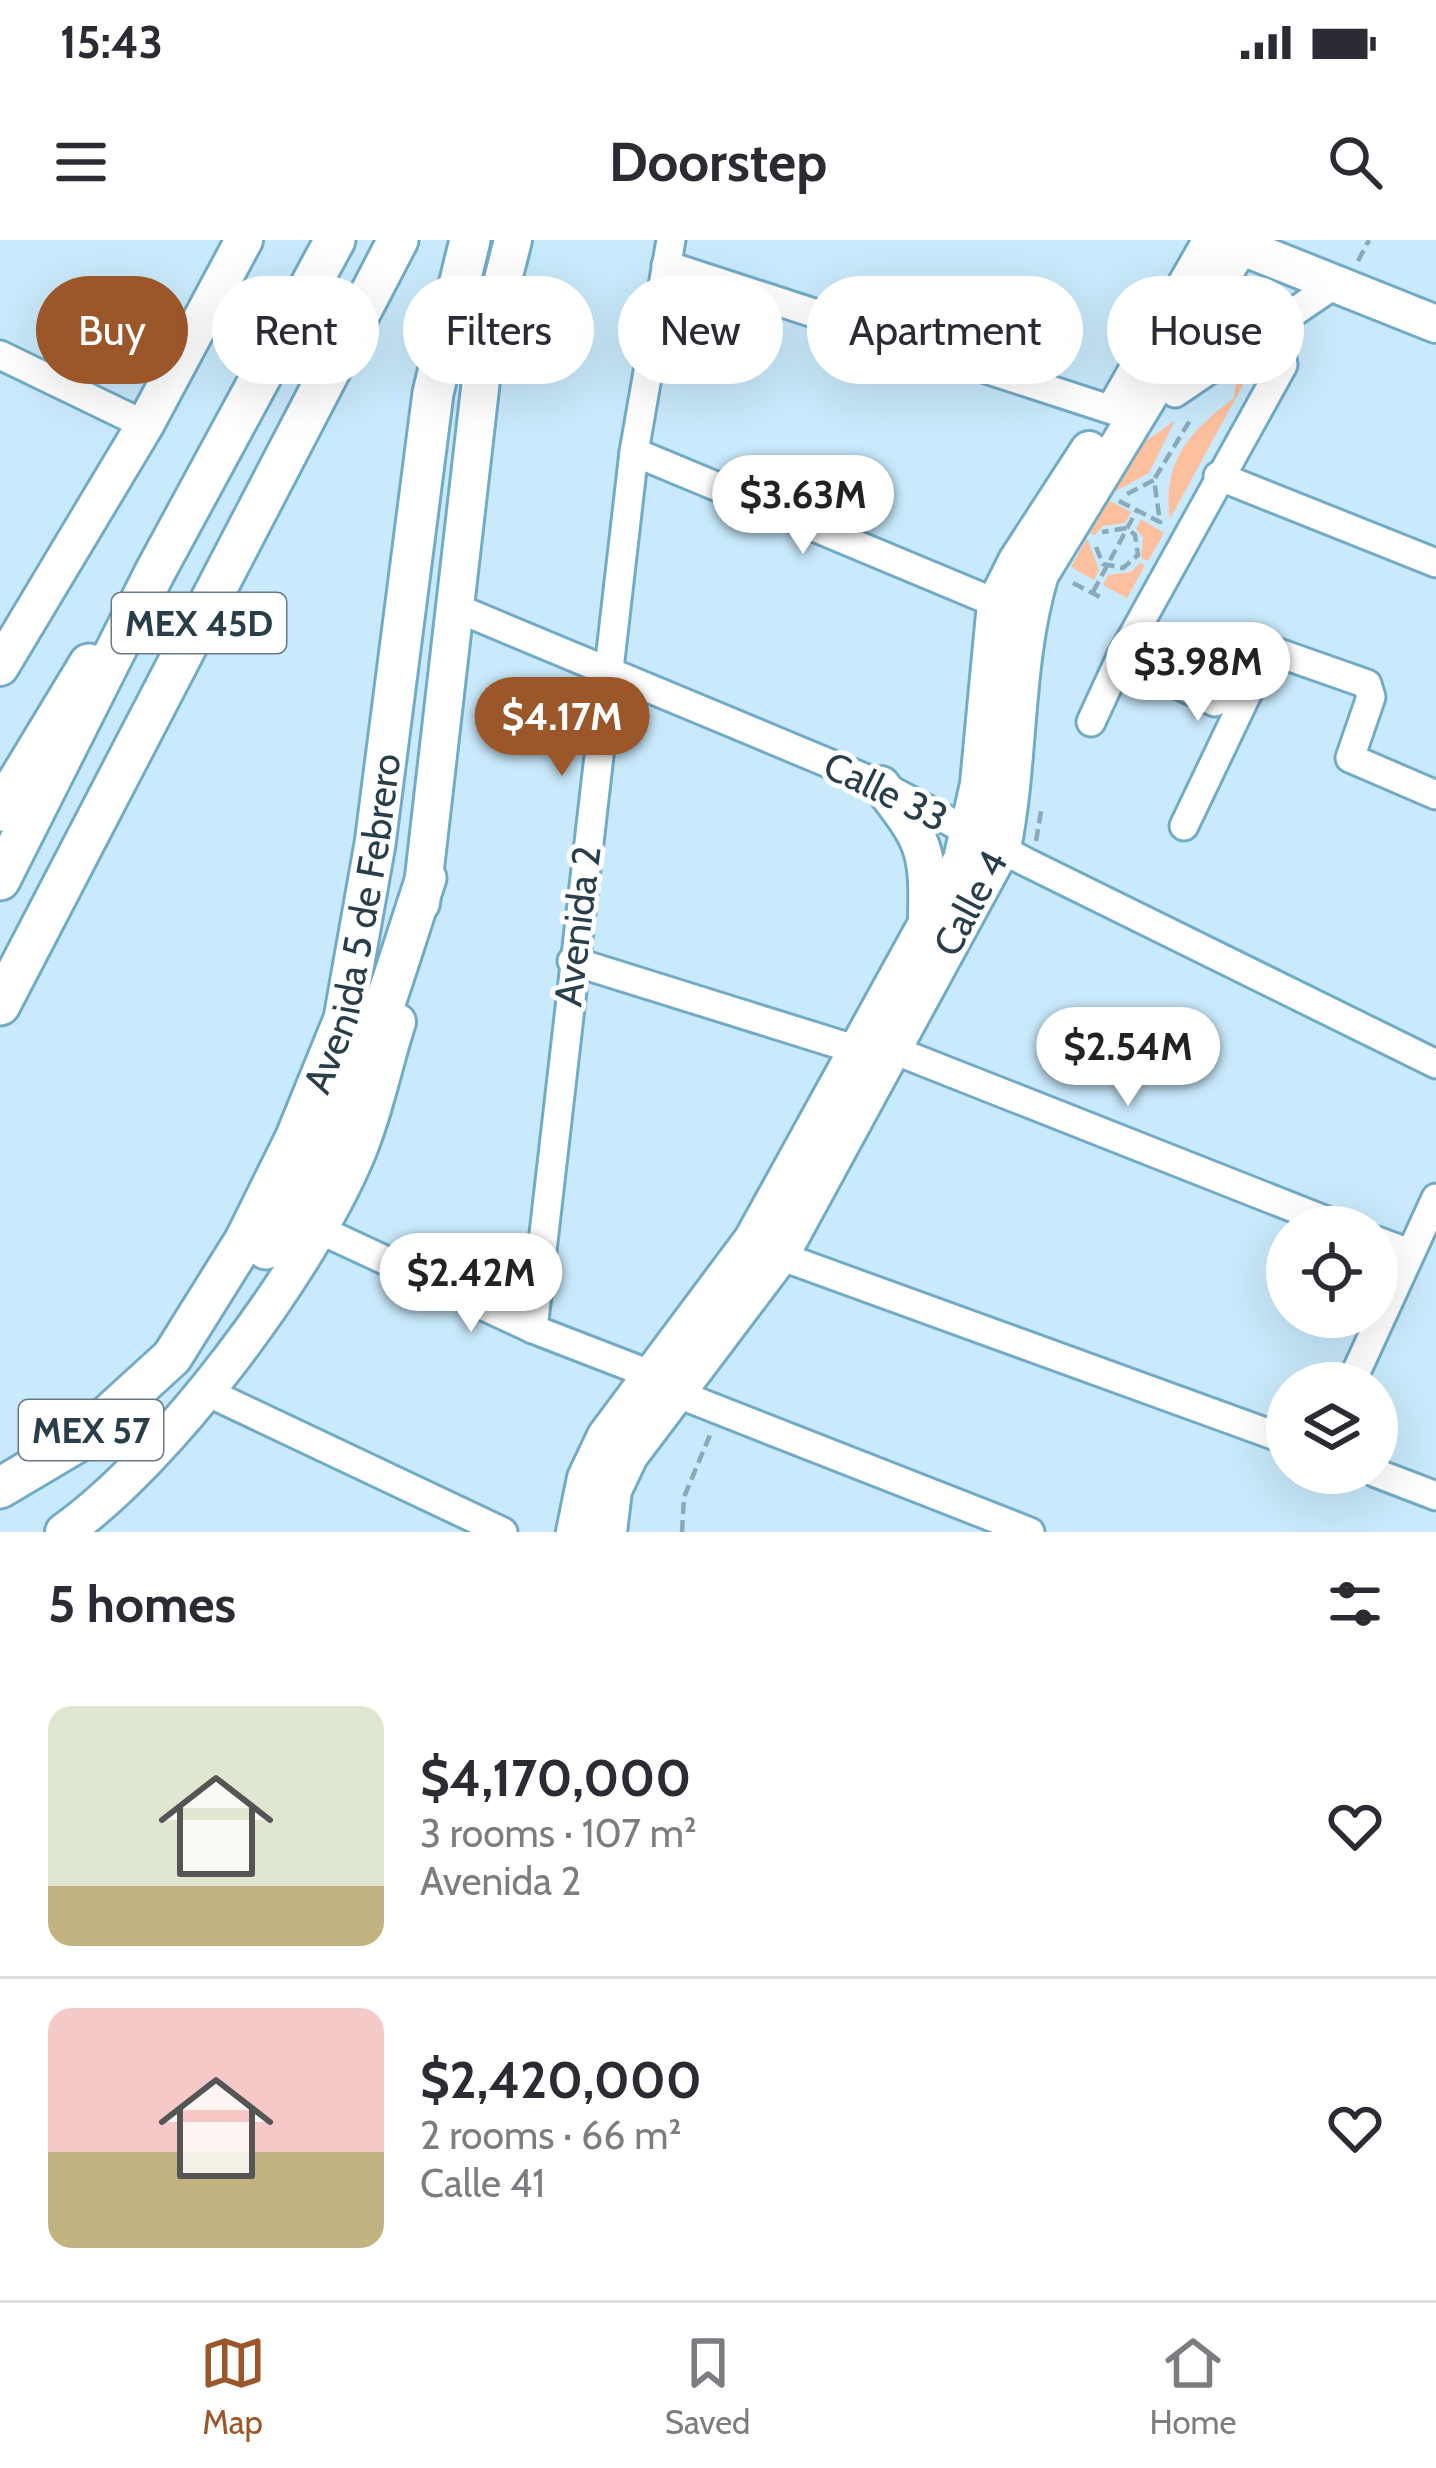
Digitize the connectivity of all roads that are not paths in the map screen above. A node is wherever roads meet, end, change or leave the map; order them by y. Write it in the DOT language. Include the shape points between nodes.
graph roads {
  1 [pos="244,240"];
  2 [pos="335,240"];
  3 [pos="398,240"];
  4 [pos="470,240"];
  5 [pos="513,240"];
  6 [pos="1231,242"];
  7 [pos="668,253"];
  8 [pos="1335,284"];
  9 [pos="1304,305"];
  10 [pos="1436,324"];
  11 [pos="0,355"];
  12 [pos="1188,384"];
  13 [pos="1271,384"];
  14 [pos="1175,393"];
  15 [pos="1114,411"];
  16 [pos="145,425"];
  17 [pos="634,452"];
  18 [pos="1219,476"];
  19 [pos="1436,563"];
  20 [pos="155,572"];
  21 [pos="996,603"];
  22 [pos="454,607"];
  23 [pos="1268,649"];
  24 [pos="1121,657"];
  25 [pos="0,667"];
  26 [pos="608,667"];
  27 [pos="1091,722"];
  28 [pos="881,784"];
  29 [pos="1436,795"];
  30 [pos="0,811"];
  31 [pos="1184,826"];
  32 [pos="1000,848"];
  33 [pos="426,878"];
  34 [pos="0,880"];
  35 [pos="927,919"];
  36 [pos="572,961"];
  37 [pos="0,1005"];
  38 [pos="873,1049"];
  39 [pos="1436,1064"];
  40 [pos="1436,1198"];
  41 [pos="1287,1206"];
  42 [pos="318,1229"];
  43 [pos="1398,1249"];
  44 [pos="1409,1253"];
  45 [pos="780,1256"];
  46 [pos="533,1329"];
  47 [pos="172,1357"];
  48 [pos="1360,1362"];
  49 [pos="662,1383"];
  50 [pos="207,1392"];
  51 [pos="1266,1432"];
  52 [pos="1398,1481"];
  53 [pos="0,1489"];
  54 [pos="1436,1496"];
  55 [pos="64,1532"];
  56 [pos="503,1532"];
  57 [pos="575,1532"];
  58 [pos="608,1532"];
  59 [pos="1030,1532"];
  1 -- 16 [label="main road"];
  2 -- 20 [label="highway, MEX 45D"];
  3 -- 37 [label="highway, MEX 45D"];
  4 -- 47 [label="highway, Avenida 5 de Febrero / MEX 57" via="433,393 375,844 344,1019 245,1240"];
  5 -- 22 [label="main road" via="484,354"];
  6 -- 8 [label="main road"];
  6 -- 15 [label="main road, Calle 4"];
  6 -- 32 [label="main road, Calle 4" via="1040,574"];
  7 -- 15 [label="street"];
  7 -- 17 [label="street, Avenida 2"];
  8 -- 9 [label="street"];
  8 -- 10 [label="main road"];
  11 -- 16 [label="street"];
  12 -- 14 [label="street"];
  13 -- 18 [label="street"];
  15 -- 21 [label="main road, Calle 4"];
  16 -- 25 [label="main road"];
  17 -- 21 [label="street"];
  17 -- 26 [label="street, Avenida 2"];
  18 -- 19 [label="street"];
  18 -- 24 [label="street"];
  20 -- 30 [label="highway" via="63,699"];
  20 -- 34 [label="highway, MEX 45D"];
  21 -- 32 [label="main road, Calle 4"];
  22 -- 26 [label="street, Calle 33"];
  22 -- 33 [label="main road"];
  23 -- 24 [label="street" via="1251,648 1215,702"];
  23 -- 29 [label="street" via="1366,684 1371,697 1350,758"];
  23 -- 31 [label="street"];
  24 -- 27 [label="street"];
  26 -- 28 [label="street, Calle 33"];
  26 -- 36 [label="street, Avenida 2"];
  28 -- 32 [label="street, Calle 33"];
  28 -- 35 [label="main road" via="922,840"];
  32 -- 35 [label="main road, Calle 4"];
  32 -- 38 [label="main road, Calle 4"];
  32 -- 39 [label="street, Calle 33"];
  33 -- 42 [label="main road" via="400,1009 357,1153"];
  33 -- 47 [label="highway" via="329,1144 270,1244"];
  35 -- 38 [label="main road, Calle 4"];
  36 -- 38 [label="street"];
  36 -- 46 [label="street, Avenida 2"];
  38 -- 41 [label="street"];
  38 -- 45 [label="main road, Calle 4"];
  38 -- 49 [label="main road, Calle 4"];
  40 -- 44 [label="street"];
  42 -- 46 [label="street"];
  42 -- 50 [label="main road"];
  43 -- 44 [label="street"];
  44 -- 48 [label="street"];
  45 -- 49 [label="main road, Calle 4"];
  45 -- 51 [label="street"];
  46 -- 49 [label="street"];
  47 -- 53 [label="highway, Avenida 5 de Febrero / MEX 57" via="80,1440"];
  49 -- 57 [label="main road, Calle 4" via="606,1436 586,1478"];
  49 -- 58 [label="main road, Calle 4" via="613,1490"];
  49 -- 59 [label="street"];
  50 -- 55 [label="main road"];
  50 -- 56 [label="street"];
  52 -- 54 [label="street"];
}
